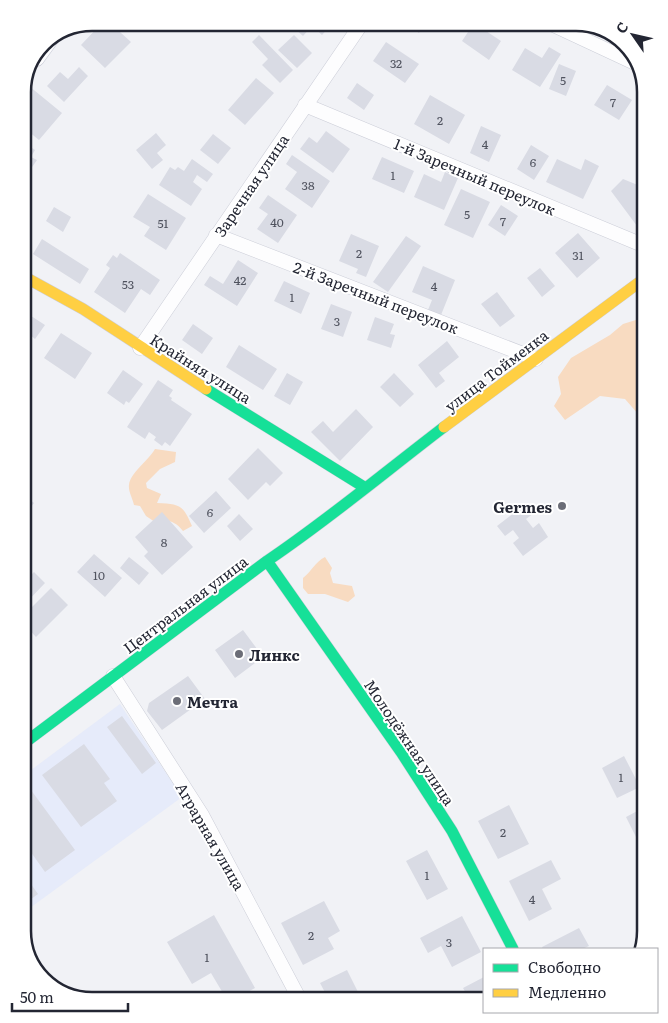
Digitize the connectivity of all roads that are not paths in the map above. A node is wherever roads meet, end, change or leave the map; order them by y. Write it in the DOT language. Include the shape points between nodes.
graph roads {
  1 [pos="356,31"];
  2 [pos="566,31"];
  3 [pos="627,60"];
  4 [pos="305,105"];
  5 [pos="216,235"];
  6 [pos="637,242"];
  7 [pos="31,280"];
  8 [pos="637,285"];
  9 [pos="140,348"];
  10 [pos="536,359"];
  11 [pos="364,487"];
  12 [pos="267,561"];
  13 [pos="113,676"];
  14 [pos="31,737"];
  15 [pos="512,948"];
  16 [pos="296,992"];
  1 -- 4 [label="street, Заречная улица"];
  2 -- 3 [label="street"];
  4 -- 5 [label="street, Заречная улица"];
  4 -- 6 [label="street, 1-й Заречный переулок"];
  5 -- 9 [label="street, Заречная улица"];
  5 -- 10 [label="street, 2-й Заречный переулок"];
  7 -- 9 [label="street, Крайняя улица" via="83,309"];
  8 -- 10 [label="street, улица Тойменка"];
  9 -- 11 [label="street, Крайняя улица"];
  10 -- 11 [label="street, улица Тойменка"];
  11 -- 12 [label="street, Центральная улица"];
  12 -- 13 [label="street, Центральная улица"];
  12 -- 15 [label="street, Молодёжная улица" via="401,752 452,831"];
  13 -- 14 [label="street, Центральная улица"];
  13 -- 16 [label="street, Аграрная улица" via="202,815"];
}
